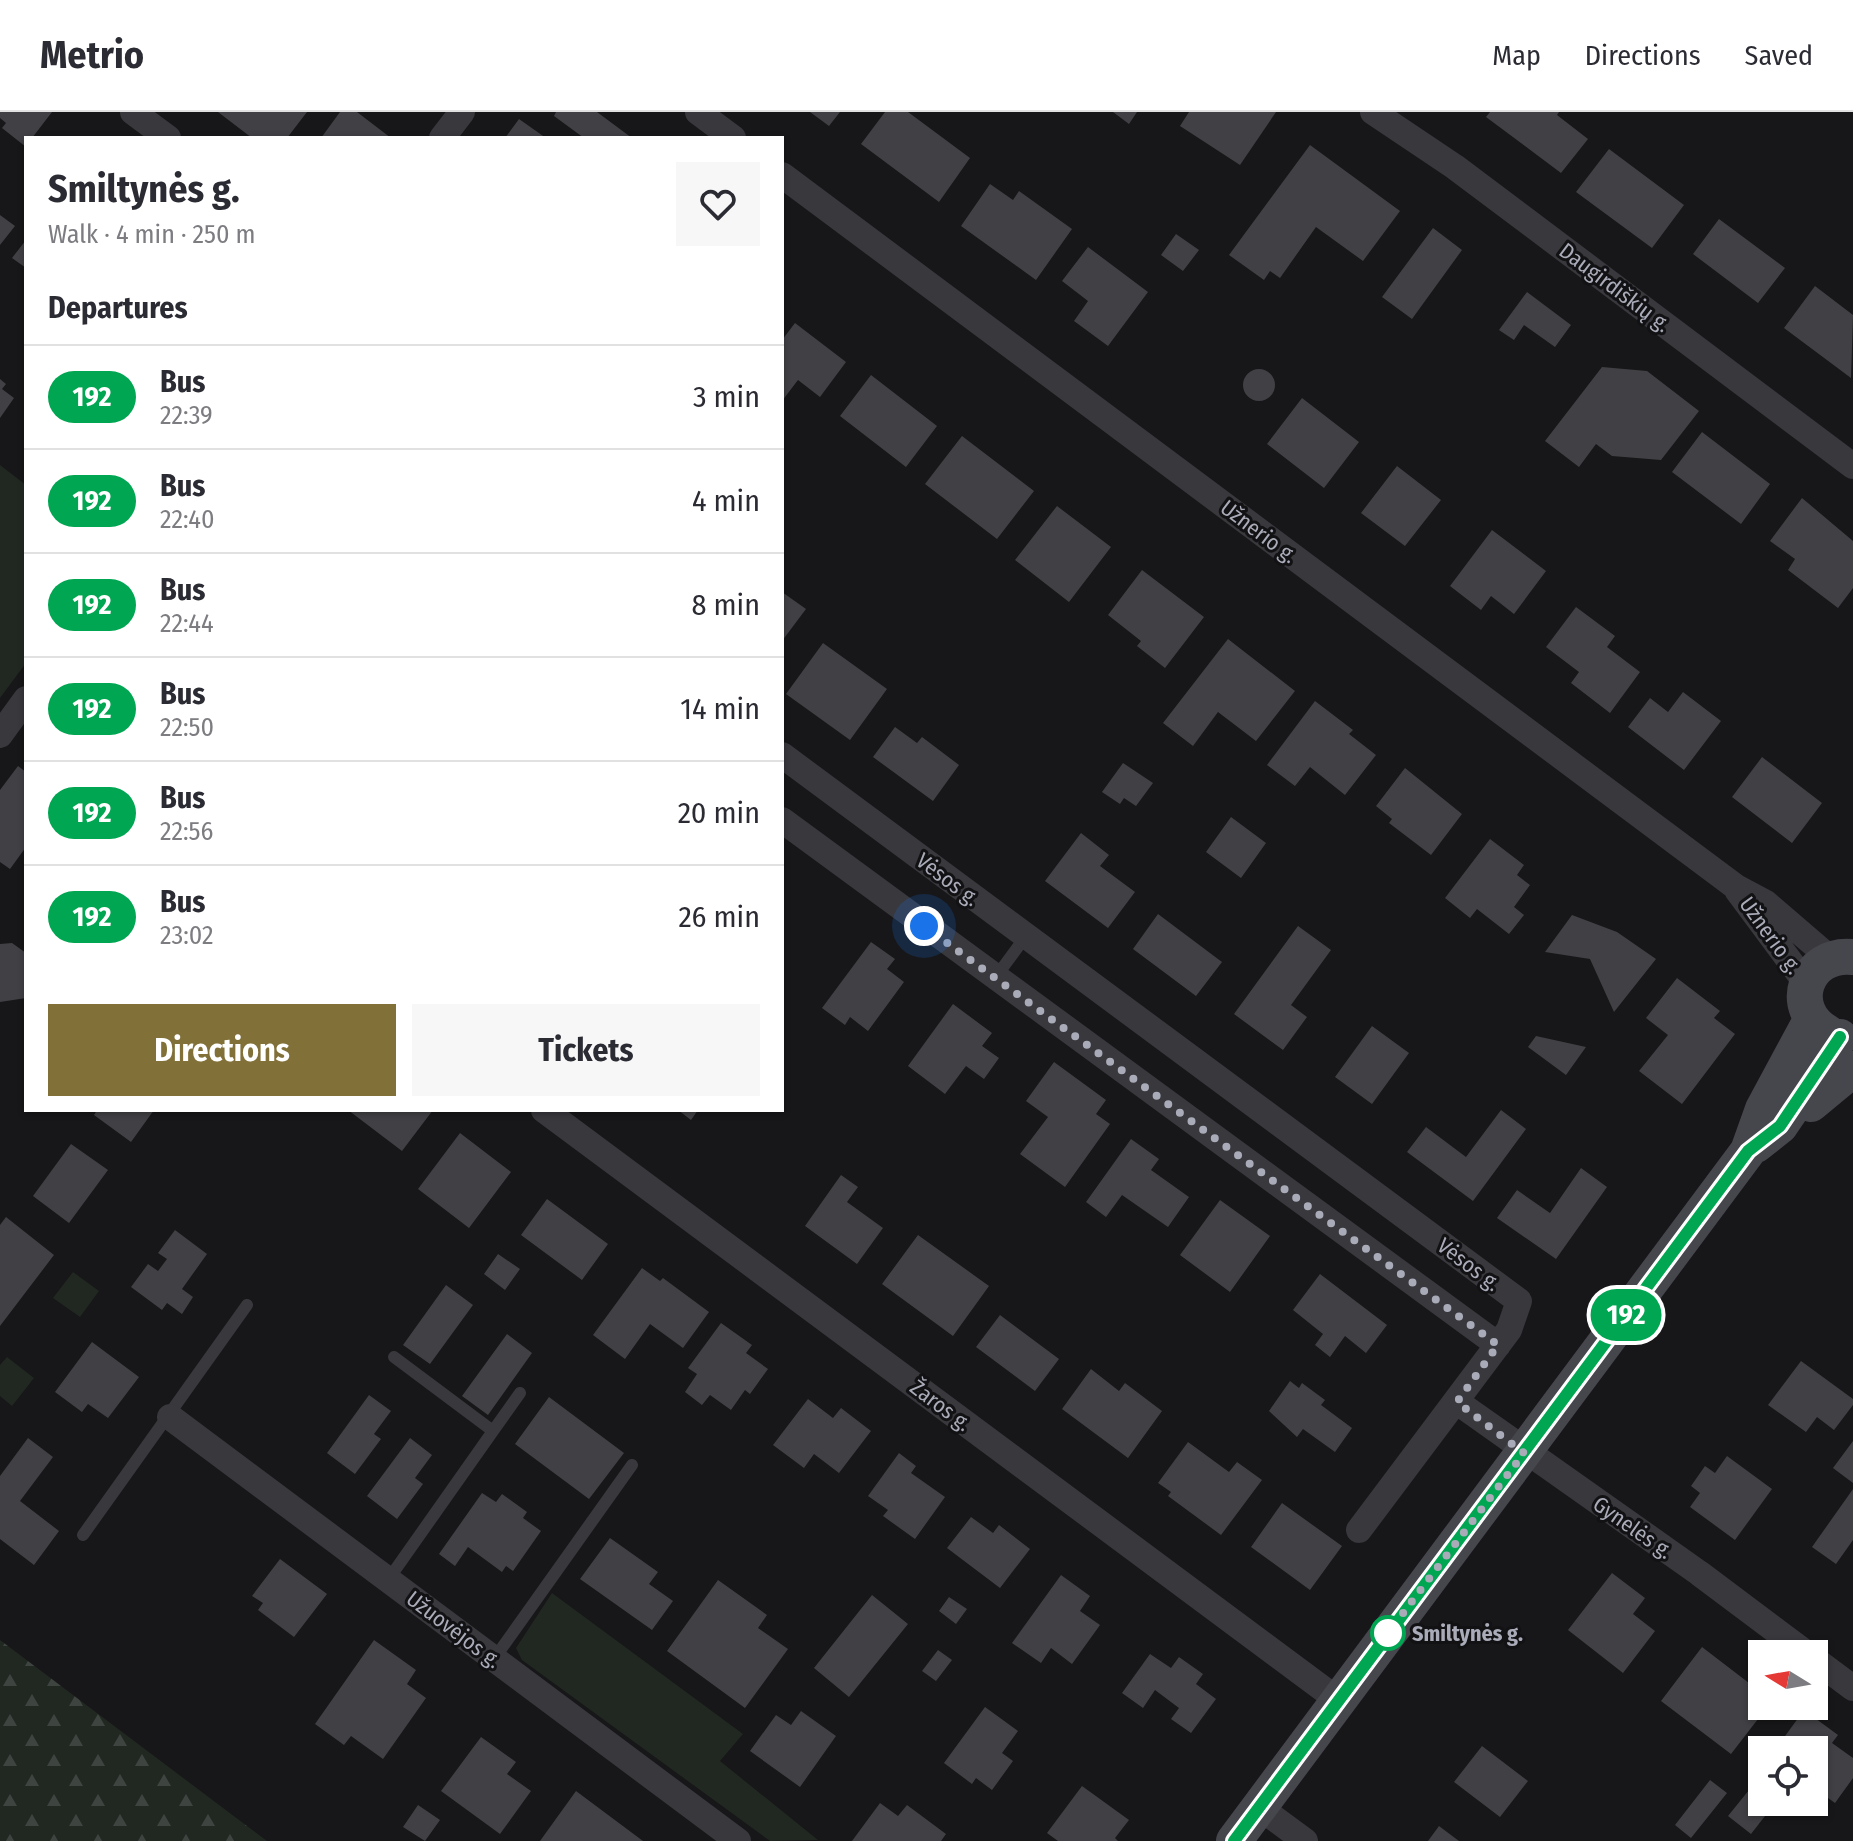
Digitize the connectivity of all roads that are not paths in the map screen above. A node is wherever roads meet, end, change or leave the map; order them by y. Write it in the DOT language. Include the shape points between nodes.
graph roads {
  1 [pos="133,112"];
  2 [pos="462,112"];
  3 [pos="698,112"];
  4 [pos="1373,112"];
  5 [pos="165,136"];
  6 [pos="444,136"];
  7 [pos="730,136"];
  8 [pos="784,176"];
  9 [pos="1853,466"];
  10 [pos="24,702"];
  11 [pos="0,735"];
  12 [pos="784,756"];
  13 [pos="784,821"];
  14 [pos="1026,936"];
  15 [pos="1830,966"];
  16 [pos="995,978"];
  17 [pos="1839,1040"];
  18 [pos="547,1112"];
  19 [pos="1748,1151"];
  20 [pos="247,1305"];
  21 [pos="1498,1345"];
  22 [pos="394,1357"];
  23 [pos="520,1393"];
  24 [pos="1457,1402"];
  25 [pos="170,1417"];
  26 [pos="493,1431"];
  27 [pos="1524,1453"];
  28 [pos="632,1465"];
  29 [pos="1359,1530"];
  30 [pos="83,1535"];
  31 [pos="388,1580"];
  32 [pos="1788,1640"];
  33 [pos="494,1659"];
  34 [pos="1828,1669"];
  35 [pos="1853,1688"];
  36 [pos="1338,1700"];
  37 [pos="1259,1807"];
  38 [pos="738,1841"];
  39 [pos="1234,1841"];
  40 [pos="1305,1841"];
  1 -- 5 [label="street"];
  2 -- 6 [label="street"];
  3 -- 7 [label="street"];
  4 -- 9 [label="street, Daugirdiškių g." via="1468,176"];
  8 -- 15 [label="street, Užnerio g." via="1736,887 1766,903"];
  10 -- 11 [label="street"];
  12 -- 14 [label="street, Vėsos g."];
  13 -- 16 [label="street"];
  14 -- 16 [label="lane"];
  14 -- 21 [label="street, Vėsos g." via="1519,1301"];
  15 -- 17 [label="main road" via="1803,996"];
  16 -- 21 [label="street"];
  17 -- 19 [label="main road" via="1780,1126"];
  17 -- 19 [label="main road" via="1763,1109"];
  18 -- 36 [label="street, Žaros g."];
  19 -- 27 [label="main road"];
  20 -- 25 [label="lane"];
  21 -- 24 [label="street"];
  22 -- 26 [label="lane"];
  23 -- 26 [label="lane"];
  24 -- 27 [label="street, Gynelės g."];
  24 -- 29 [label="street"];
  25 -- 30 [label="lane"];
  25 -- 31 [label="street, Užuovėjos g."];
  26 -- 31 [label="lane"];
  27 -- 32 [label="street, Gynelės g."];
  27 -- 36 [label="main road"];
  28 -- 33 [label="lane"];
  31 -- 33 [label="street, Užuovėjos g."];
  33 -- 38 [label="street, Užuovėjos g."];
  34 -- 35 [label="street"];
  36 -- 37 [label="main road"];
  37 -- 39 [label="main road"];
  37 -- 40 [label="street"];
}
